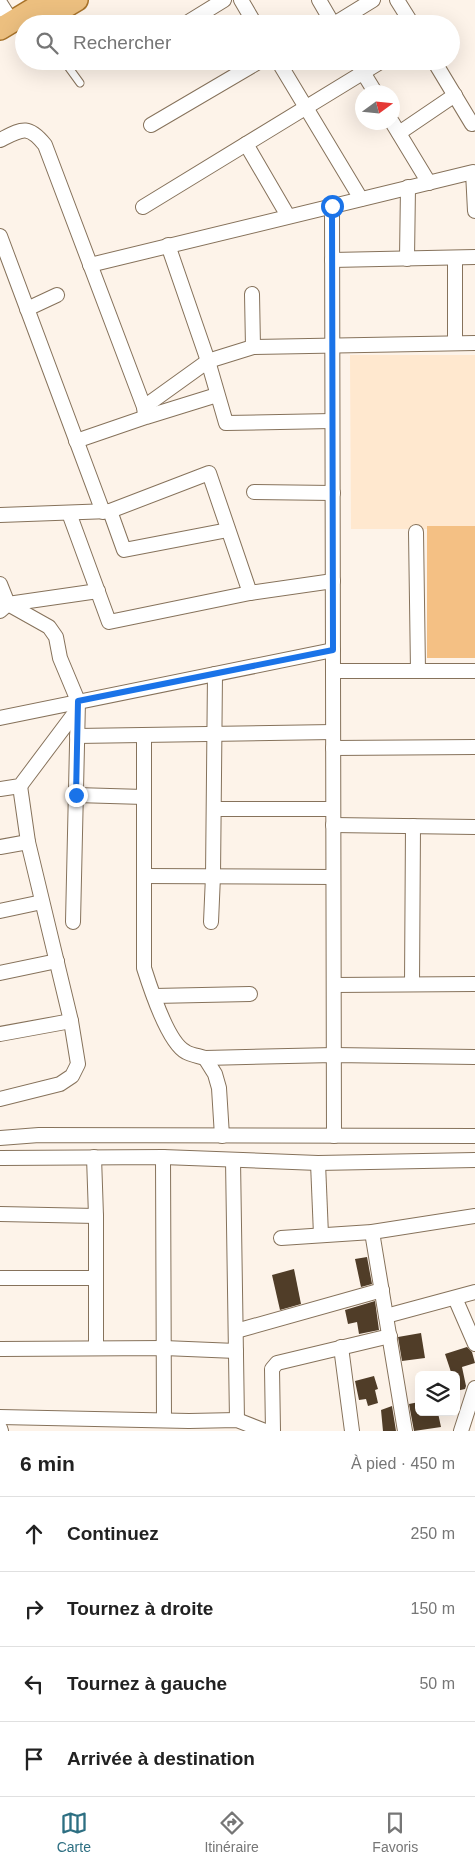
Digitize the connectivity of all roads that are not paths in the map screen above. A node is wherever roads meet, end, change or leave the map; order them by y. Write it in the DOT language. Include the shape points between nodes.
graph roads {
  1 [pos="48,0"];
  2 [pos="77,0"];
  3 [pos="224,0"];
  4 [pos="241,0"];
  5 [pos="319,0"];
  6 [pos="373,0"];
  7 [pos="397,0"];
  8 [pos="0,3"];
  9 [pos="28,15"];
  10 [pos="52,15"];
  11 [pos="199,15"];
  12 [pos="250,15"];
  13 [pos="328,15"];
  14 [pos="349,15"];
  15 [pos="406,15"];
  16 [pos="12,27"];
  17 [pos="0,45"];
  18 [pos="71,70"];
  19 [pos="245,70"];
  20 [pos="283,70"];
  21 [pos="355,70"];
  22 [pos="361,70"];
  23 [pos="439,70"];
  24 [pos="80,83"];
  25 [pos="371,85"];
  26 [pos="455,96"];
  27 [pos="306,108"];
  28 [pos="472,124"];
  29 [pos="151,125"];
  30 [pos="400,125"];
  31 [pos="398,130"];
  32 [pos="0,140"];
  33 [pos="246,144"];
  34 [pos="429,182"];
  35 [pos="408,188"];
  36 [pos="361,199"];
  37 [pos="332,206"];
  38 [pos="143,207"];
  39 [pos="475,211"];
  40 [pos="288,216"];
  41 [pos="1,245"];
  42 [pos="168,246"];
  43 [pos="407,258"];
  44 [pos="454,258"];
  45 [pos="475,258"];
  46 [pos="332,260"];
  47 [pos="90,265"];
  48 [pos="252,294"];
  49 [pos="57,295"];
  50 [pos="27,309"];
  51 [pos="455,343"];
  52 [pos="475,343"];
  53 [pos="332,346"];
  54 [pos="253,348"];
  55 [pos="208,361"];
  56 [pos="217,395"];
  57 [pos="145,412"];
  58 [pos="332,421"];
  59 [pos="76,441"];
  60 [pos="254,492"];
  61 [pos="332,493"];
  62 [pos="69,512"];
  63 [pos="106,512"];
  64 [pos="0,516"];
  65 [pos="228,530"];
  66 [pos="416,532"];
  67 [pos="333,581"];
  68 [pos="0,584"];
  69 [pos="98,591"];
  70 [pos="250,593"];
  71 [pos="4,607"];
  72 [pos="333,650"];
  73 [pos="333,671"];
  74 [pos="418,671"];
  75 [pos="475,671"];
  76 [pos="215,674"];
  77 [pos="78,706"];
  78 [pos="0,718"];
  79 [pos="333,732"];
  80 [pos="214,734"];
  81 [pos="144,735"];
  82 [pos="77,736"];
  83 [pos="475,747"];
  84 [pos="333,748"];
  85 [pos="20,786"];
  86 [pos="0,789"];
  87 [pos="76,795"];
  88 [pos="144,797"];
  89 [pos="214,809"];
  90 [pos="333,809"];
  91 [pos="333,825"];
  92 [pos="413,826"];
  93 [pos="475,827"];
  94 [pos="28,842"];
  95 [pos="0,847"];
  96 [pos="144,876"];
  97 [pos="213,876"];
  98 [pos="334,877"];
  99 [pos="42,902"];
  100 [pos="0,911"];
  101 [pos="73,922"];
  102 [pos="211,922"];
  103 [pos="57,961"];
  104 [pos="0,973"];
  105 [pos="412,984"];
  106 [pos="475,984"];
  107 [pos="334,985"];
  108 [pos="250,994"];
  109 [pos="154,996"];
  110 [pos="71,1021"];
  111 [pos="0,1034"];
  112 [pos="334,1055"];
  113 [pos="475,1057"];
  114 [pos="205,1058"];
  115 [pos="0,1099"];
  116 [pos="222,1136"];
  117 [pos="334,1136"];
  118 [pos="475,1136"];
  119 [pos="0,1138"];
  120 [pos="94,1157"];
  121 [pos="163,1157"];
  122 [pos="0,1158"];
  123 [pos="233,1160"];
  124 [pos="475,1160"];
  125 [pos="318,1163"];
  126 [pos="0,1214"];
  127 [pos="96,1216"];
  128 [pos="475,1216"];
  129 [pos="372,1232"];
  130 [pos="321,1235"];
  131 [pos="281,1238"];
  132 [pos="0,1278"];
  133 [pos="94,1278"];
  134 [pos="382,1290"];
  135 [pos="475,1292"];
  136 [pos="455,1298"];
  137 [pos="386,1316"];
  138 [pos="236,1331"];
  139 [pos="390,1336"];
  140 [pos="475,1344"];
  141 [pos="341,1347"];
  142 [pos="96,1348"];
  143 [pos="164,1348"];
  144 [pos="0,1349"];
  145 [pos="236,1351"];
  146 [pos="475,1388"];
  147 [pos="0,1417"];
  148 [pos="164,1420"];
  149 [pos="237,1420"];
  150 [pos="190,1426"];
  151 [pos="0,1428"];
  152 [pos="1,1431"];
  153 [pos="265,1431"];
  154 [pos="273,1431"];
  155 [pos="352,1431"];
  156 [pos="405,1431"];
  157 [pos="461,1431"];
  1 -- 9 [label="main road"];
  2 -- 10 [label="main road"];
  3 -- 11 [label="street"];
  4 -- 12 [label="street"];
  5 -- 13 [label="street"];
  6 -- 14 [label="street"];
  7 -- 15 [label="street"];
  8 -- 16 [label="street"];
  16 -- 17 [label="main road"];
  18 -- 24 [label="lane"];
  19 -- 29 [label="street"];
  20 -- 27 [label="street"];
  21 -- 27 [label="street"];
  22 -- 25 [label="street"];
  23 -- 26 [label="street"];
  26 -- 28 [label="street"];
  26 -- 30 [label="street"];
  27 -- 33 [label="street"];
  27 -- 36 [label="street"];
  31 -- 34 [label="street"];
  32 -- 47 [label="street" via="19,130 27,130 35,133 45,145"];
  33 -- 38 [label="street"];
  33 -- 40 [label="street"];
  34 -- 35 [label="street"];
  34 -- 39 [label="street" via="474,172"];
  35 -- 36 [label="street"];
  35 -- 43 [label="street"];
  36 -- 37 [label="street"];
  37 -- 40 [label="street"];
  37 -- 46 [label="street"];
  40 -- 42 [label="street"];
  41 -- 50 [label="street"];
  42 -- 47 [label="street"];
  42 -- 55 [label="street"];
  43 -- 44 [label="street"];
  43 -- 46 [label="street"];
  44 -- 45 [label="street"];
  44 -- 51 [label="street"];
  46 -- 53 [label="street"];
  47 -- 57 [label="street"];
  48 -- 54 [label="street"];
  49 -- 50 [label="street"];
  50 -- 59 [label="street"];
  51 -- 52 [label="street"];
  51 -- 53 [label="street"];
  53 -- 54 [label="street"];
  53 -- 58 [label="street"];
  54 -- 55 [label="street"];
  55 -- 56 [label="street"];
  55 -- 57 [label="street"];
  56 -- 57 [label="street"];
  56 -- 58 [label="street" via="226,422"];
  57 -- 59 [label="street"];
  58 -- 61 [label="street"];
  59 -- 63 [label="street"];
  60 -- 61 [label="street"];
  61 -- 67 [label="street"];
  62 -- 63 [label="street"];
  62 -- 64 [label="street"];
  62 -- 69 [label="street"];
  63 -- 65 [label="street" via="124,550"];
  63 -- 65 [label="street" via="209,474"];
  65 -- 70 [label="street"];
  66 -- 74 [label="street"];
  67 -- 70 [label="street"];
  67 -- 72 [label="street"];
  68 -- 71 [label="street"];
  69 -- 70 [label="street" via="109,622"];
  69 -- 71 [label="street"];
  71 -- 77 [label="street" via="54,631 60,658"];
  72 -- 73 [label="street"];
  72 -- 76 [label="street"];
  73 -- 74 [label="street"];
  73 -- 79 [label="street"];
  74 -- 75 [label="street"];
  76 -- 77 [label="street"];
  76 -- 80 [label="street"];
  77 -- 78 [label="street"];
  77 -- 82 [label="street"];
  77 -- 85 [label="street"];
  79 -- 80 [label="street"];
  79 -- 84 [label="street"];
  80 -- 81 [label="street"];
  80 -- 89 [label="street"];
  81 -- 82 [label="street"];
  81 -- 88 [label="street"];
  82 -- 87 [label="street"];
  83 -- 84 [label="street"];
  84 -- 90 [label="street"];
  85 -- 86 [label="street"];
  85 -- 94 [label="street"];
  87 -- 88 [label="street"];
  87 -- 101 [label="street"];
  88 -- 96 [label="street"];
  89 -- 90 [label="street"];
  89 -- 97 [label="street"];
  90 -- 91 [label="street"];
  91 -- 92 [label="street"];
  91 -- 98 [label="street"];
  92 -- 93 [label="street"];
  92 -- 105 [label="street"];
  94 -- 95 [label="street"];
  94 -- 99 [label="street"];
  96 -- 97 [label="street"];
  96 -- 109 [label="street" via="144,968"];
  97 -- 98 [label="street"];
  97 -- 102 [label="street"];
  98 -- 107 [label="street"];
  99 -- 100 [label="street"];
  99 -- 103 [label="street"];
  103 -- 104 [label="street"];
  103 -- 110 [label="street"];
  105 -- 106 [label="street"];
  105 -- 107 [label="street"];
  107 -- 112 [label="street"];
  108 -- 109 [label="street"];
  109 -- 114 [label="street" via="175,1042 186,1052"];
  110 -- 111 [label="street"];
  110 -- 115 [label="street" via="78,1064 72,1076 60,1084"];
  112 -- 113 [label="street"];
  112 -- 114 [label="street"];
  112 -- 117 [label="street"];
  114 -- 116 [label="street" via="215,1074"];
  116 -- 117 [label="street"];
  116 -- 119 [label="street" via="39,1135"];
  117 -- 118 [label="street"];
  120 -- 121 [label="street"];
  120 -- 122 [label="street"];
  120 -- 127 [label="street"];
  121 -- 123 [label="street"];
  121 -- 143 [label="street"];
  123 -- 125 [label="street"];
  123 -- 138 [label="street"];
  124 -- 125 [label="street"];
  125 -- 130 [label="street"];
  126 -- 127 [label="street"];
  127 -- 133 [label="street"];
  128 -- 129 [label="street"];
  129 -- 130 [label="street"];
  129 -- 134 [label="street"];
  130 -- 131 [label="street"];
  132 -- 133 [label="street"];
  133 -- 142 [label="street"];
  134 -- 137 [label="street"];
  134 -- 138 [label="street"];
  135 -- 136 [label="street"];
  136 -- 137 [label="street"];
  136 -- 140 [label="street"];
  137 -- 139 [label="street"];
  138 -- 145 [label="street"];
  139 -- 141 [label="street"];
  139 -- 156 [label="street"];
  141 -- 154 [label="street" via="274,1366"];
  141 -- 155 [label="street"];
  142 -- 143 [label="street"];
  142 -- 144 [label="street"];
  143 -- 145 [label="street"];
  143 -- 148 [label="street"];
  145 -- 149 [label="street"];
  146 -- 157 [label="street"];
  147 -- 148 [label="street"];
  148 -- 150 [label="street"];
  149 -- 150 [label="street"];
  149 -- 153 [label="street"];
  151 -- 152 [label="street"];
}
